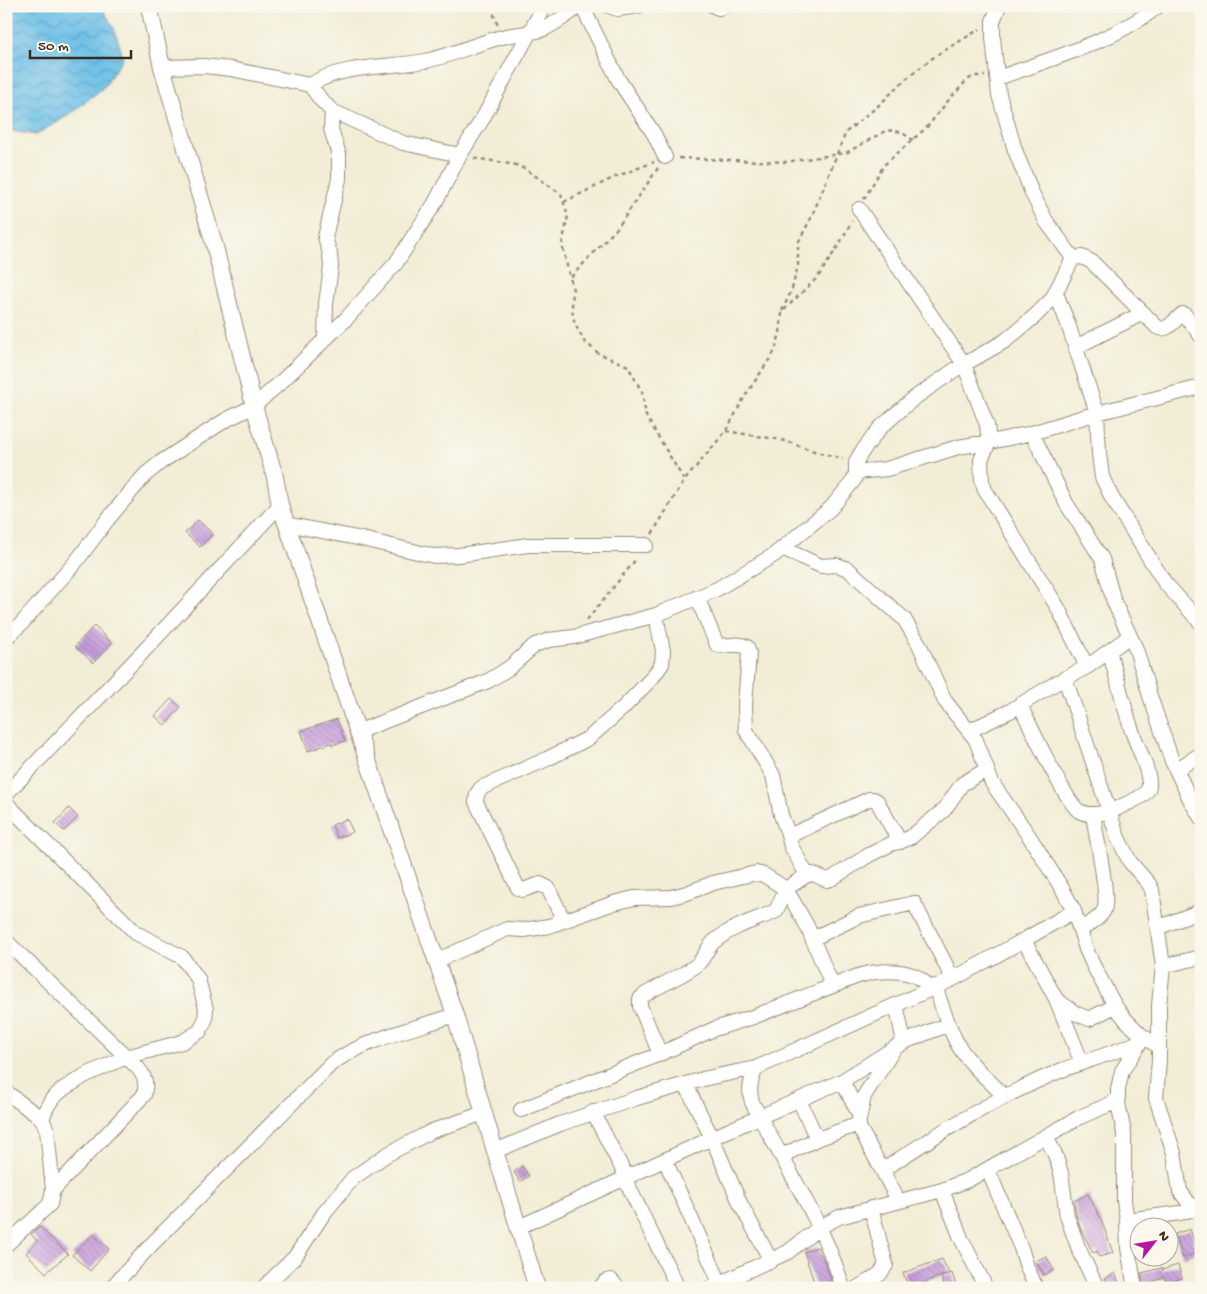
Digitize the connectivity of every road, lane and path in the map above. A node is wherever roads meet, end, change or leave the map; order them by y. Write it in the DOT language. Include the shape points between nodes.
graph roads {
  1 [pos="149,6"];
  2 [pos="493,6"];
  3 [pos="544,6"];
  4 [pos="581,6"];
  5 [pos="608,6"];
  6 [pos="638,6"];
  7 [pos="714,6"];
  8 [pos="724,6"];
  9 [pos="999,6"];
  10 [pos="1158,6"];
  11 [pos="993,21"];
  12 [pos="530,32"];
  13 [pos="503,36"];
  14 [pos="162,67"];
  15 [pos="998,78"];
  16 [pos="310,86"];
  17 [pos="332,111"];
  18 [pos="914,140"];
  19 [pos="460,155"];
  20 [pos="836,155"];
  21 [pos="665,157"];
  22 [pos="564,202"];
  23 [pos="859,209"];
  24 [pos="1072,258"];
  25 [pos="570,277"];
  26 [pos="1056,293"];
  27 [pos="782,312"];
  28 [pos="1142,313"];
  29 [pos="1201,336"];
  30 [pos="325,338"];
  31 [pos="1076,347"];
  32 [pos="964,364"];
  33 [pos="1201,387"];
  34 [pos="254,406"];
  35 [pos="1097,412"];
  36 [pos="726,431"];
  37 [pos="1032,433"];
  38 [pos="989,442"];
  39 [pos="856,467"];
  40 [pos="684,481"];
  41 [pos="280,505"];
  42 [pos="286,524"];
  43 [pos="646,544"];
  44 [pos="782,548"];
  45 [pos="697,597"];
  46 [pos="656,614"];
  47 [pos="1201,623"];
  48 [pos="574,636"];
  49 [pos="1130,636"];
  50 [pos="6,638"];
  51 [pos="1109,651"];
  52 [pos="1087,668"];
  53 [pos="1065,678"];
  54 [pos="1020,704"];
  55 [pos="969,731"];
  56 [pos="357,732"];
  57 [pos="1201,754"];
  58 [pos="986,770"];
  59 [pos="1176,770"];
  60 [pos="6,794"];
  61 [pos="6,803"];
  62 [pos="1110,810"];
  63 [pos="1093,814"];
  64 [pos="1201,818"];
  65 [pos="789,836"];
  66 [pos="900,842"];
  67 [pos="807,875"];
  68 [pos="786,889"];
  69 [pos="1074,910"];
  70 [pos="1201,911"];
  71 [pos="564,921"];
  72 [pos="1158,928"];
  73 [pos="1080,930"];
  74 [pos="812,939"];
  75 [pos="1024,940"];
  76 [pos="6,941"];
  77 [pos="1201,957"];
  78 [pos="436,961"];
  79 [pos="1163,966"];
  80 [pos="953,979"];
  81 [pos="832,985"];
  82 [pos="932,987"];
  83 [pos="1056,999"];
  84 [pos="896,1005"];
  85 [pos="1115,1006"];
  86 [pos="455,1015"];
  87 [pos="949,1024"];
  88 [pos="1144,1040"];
  89 [pos="899,1046"];
  90 [pos="1159,1047"];
  91 [pos="660,1054"];
  92 [pos="126,1057"];
  93 [pos="1082,1063"];
  94 [pos="756,1068"];
  95 [pos="842,1081"];
  96 [pos="686,1084"];
  97 [pos="7,1093"];
  98 [pos="1006,1097"];
  99 [pos="1117,1098"];
  100 [pos="799,1100"];
  101 [pos="520,1110"];
  102 [pos="593,1112"];
  103 [pos="484,1113"];
  104 [pos="761,1117"];
  105 [pos="42,1119"];
  106 [pos="859,1119"];
  107 [pos="1046,1136"];
  108 [pos="712,1138"];
  109 [pos="817,1139"];
  110 [pos="495,1151"];
  111 [pos="781,1156"];
  112 [pos="665,1160"];
  113 [pos="883,1170"];
  114 [pos="988,1170"];
  115 [pos="626,1179"];
  116 [pos="53,1190"];
  117 [pos="942,1190"];
  118 [pos="898,1200"];
  119 [pos="871,1208"];
  120 [pos="1198,1210"];
  121 [pos="1127,1220"];
  122 [pos="519,1227"];
  123 [pos="820,1227"];
  124 [pos="6,1245"];
  125 [pos="771,1260"];
  126 [pos="715,1285"];
  127 [pos="111,1288"];
  128 [pos="263,1288"];
  129 [pos="538,1288"];
  130 [pos="600,1288"];
  131 [pos="618,1288"];
  132 [pos="678,1288"];
  133 [pos="843,1288"];
  134 [pos="858,1288"];
  135 [pos="986,1288"];
  136 [pos="1036,1288"];
  137 [pos="1097,1288"];
  138 [pos="1135,1288"];
  1 -- 14 [label="street"];
  2 -- 13 [label="path"];
  3 -- 12 [label="street"];
  4 -- 12 [label="street" via="545,28"];
  4 -- 21 [label="street" via="618,79"];
  5 -- 6 [label="street" via="618,9"];
  7 -- 8 [label="street"];
  9 -- 11 [label="street"];
  10 -- 15 [label="street" via="1109,37"];
  11 -- 15 [label="street"];
  11 -- 20 [label="path" via="935,56 906,79 846,132"];
  12 -- 13 [label="street"];
  12 -- 19 [label="street"];
  13 -- 16 [label="street" via="428,60 334,74"];
  14 -- 16 [label="street" via="231,69"];
  14 -- 34 [label="street" via="215,247"];
  15 -- 18 [label="path" via="980,75 968,80"];
  15 -- 24 [label="street" via="999,95 1015,150 1032,193 1046,221"];
  16 -- 17 [label="street"];
  17 -- 19 [label="street" via="403,143"];
  17 -- 30 [label="street" via="339,178 325,236 331,267"];
  18 -- 20 [label="path" via="901,132 888,130 846,153"];
  18 -- 23 [label="path" via="884,165"];
  19 -- 22 [label="path" via="516,165 561,194"];
  19 -- 30 [label="street" via="435,204 396,262"];
  20 -- 21 [label="path" via="785,162"];
  20 -- 27 [label="path" via="798,243 798,265"];
  21 -- 22 [label="path"];
  21 -- 25 [label="path" via="618,227"];
  22 -- 25 [label="path" via="568,216 562,245"];
  23 -- 27 [label="path" via="818,277"];
  23 -- 32 [label="street"];
  24 -- 26 [label="street"];
  24 -- 28 [label="street" via="1082,257 1092,262"];
  25 -- 40 [label="path" via="573,317 584,341 598,353 628,366 642,392 646,416"];
  26 -- 31 [label="street"];
  26 -- 32 [label="street" via="1005,341"];
  27 -- 36 [label="path" via="775,351"];
  28 -- 29 [label="street" via="1161,329 1183,314"];
  28 -- 31 [label="street"];
  30 -- 34 [label="street"];
  31 -- 35 [label="street"];
  32 -- 38 [label="street" via="987,425"];
  32 -- 39 [label="street" via="913,399 880,428 860,453"];
  33 -- 35 [label="street"];
  34 -- 41 [label="street"];
  34 -- 50 [label="street" via="224,421 144,475 75,563"];
  35 -- 37 [label="street"];
  35 -- 47 [label="street" via="1102,477 1112,498 1165,583"];
  36 -- 39 [label="path" via="782,440"];
  36 -- 40 [label="path"];
  37 -- 38 [label="street"];
  37 -- 49 [label="street" via="1066,502 1102,559 1119,614"];
  38 -- 39 [label="street" via="958,447 887,469"];
  38 -- 52 [label="street" via="981,460 985,490 1058,608"];
  39 -- 44 [label="street" via="854,480 830,508"];
  40 -- 43 [label="path"];
  41 -- 42 [label="street"];
  41 -- 60 [label="street"];
  42 -- 43 [label="street" via="434,556 528,545"];
  42 -- 56 [label="street"];
  43 -- 48 [label="path"];
  44 -- 45 [label="street" via="717,589"];
  44 -- 55 [label="street" via="821,566 848,569 897,611 919,644 945,701"];
  45 -- 46 [label="street"];
  45 -- 65 [label="street" via="717,645 740,644 747,647 746,730 773,775 781,816"];
  46 -- 48 [label="street"];
  46 -- 71 [label="street" via="663,651 662,664 624,707 589,738 481,788 477,794 476,802 518,888 523,890 540,884 548,888"];
  48 -- 56 [label="street" via="535,645 488,681"];
  49 -- 51 [label="street"];
  49 -- 59 [label="street"];
  51 -- 52 [label="street"];
  51 -- 62 [label="street" via="1149,782 1145,794"];
  52 -- 53 [label="street"];
  53 -- 54 [label="street"];
  53 -- 62 [label="street"];
  54 -- 55 [label="street"];
  54 -- 63 [label="street" via="1074,807"];
  55 -- 58 [label="street" via="976,740"];
  56 -- 78 [label="street"];
  57 -- 59 [label="street"];
  58 -- 66 [label="street" via="962,784 944,810"];
  58 -- 69 [label="street"];
  59 -- 64 [label="street"];
  61 -- 92 [label="street" via="136,933 182,957 198,979 206,1009 200,1031 182,1042"];
  62 -- 63 [label="street"];
  62 -- 72 [label="street" via="1118,838 1130,862 1151,888"];
  63 -- 73 [label="street" via="1106,906 1102,914"];
  65 -- 66 [label="street" via="873,798"];
  65 -- 67 [label="street"];
  66 -- 67 [label="street" via="869,855 831,879"];
  67 -- 68 [label="street"];
  68 -- 71 [label="street" via="756,873 671,897 634,898 614,903"];
  68 -- 74 [label="street"];
  68 -- 91 [label="street" via="776,911 722,936 711,944 698,964 641,997 640,1006"];
  69 -- 73 [label="street"];
  69 -- 75 [label="street"];
  70 -- 72 [label="street"];
  71 -- 78 [label="street" via="524,930 507,929"];
  72 -- 79 [label="street"];
  73 -- 85 [label="street" via="1094,967"];
  74 -- 80 [label="street" via="859,916 914,903"];
  74 -- 81 [label="street"];
  75 -- 80 [label="street"];
  75 -- 83 [label="street"];
  76 -- 92 [label="street"];
  77 -- 79 [label="street"];
  78 -- 86 [label="street"];
  79 -- 90 [label="street"];
  80 -- 82 [label="street"];
  81 -- 82 [label="street" via="867,973 902,973"];
  81 -- 91 [label="street" via="714,1029"];
  82 -- 84 [label="street"];
  82 -- 87 [label="street"];
  83 -- 85 [label="street" via="1088,1019"];
  83 -- 93 [label="street"];
  84 -- 89 [label="street"];
  84 -- 94 [label="street"];
  85 -- 88 [label="street"];
  86 -- 103 [label="street"];
  86 -- 127 [label="street" via="378,1040 331,1064"];
  87 -- 89 [label="street"];
  87 -- 98 [label="street" via="964,1052"];
  88 -- 90 [label="street"];
  88 -- 93 [label="street"];
  88 -- 99 [label="street" via="1122,1071"];
  89 -- 95 [label="street"];
  89 -- 106 [label="street" via="864,1096"];
  90 -- 120 [label="street" via="1157,1106 1174,1153 1180,1191"];
  91 -- 101 [label="street"];
  92 -- 105 [label="street" via="63,1089 52,1099"];
  92 -- 116 [label="street" via="144,1075 144,1095"];
  93 -- 98 [label="street"];
  94 -- 96 [label="street"];
  94 -- 104 [label="street" via="749,1092"];
  95 -- 100 [label="street"];
  95 -- 106 [label="street"];
  96 -- 102 [label="street"];
  96 -- 108 [label="street"];
  97 -- 105 [label="street"];
  98 -- 113 [label="street" via="962,1120"];
  99 -- 107 [label="street"];
  99 -- 121 [label="street" via="1124,1133"];
  100 -- 104 [label="street"];
  100 -- 109 [label="street"];
  102 -- 110 [label="street"];
  102 -- 115 [label="street"];
  103 -- 110 [label="street"];
  103 -- 128 [label="street" via="432,1130 386,1155 353,1178 324,1213 295,1257"];
  104 -- 108 [label="street"];
  104 -- 111 [label="street"];
  105 -- 116 [label="street" via="47,1130"];
  106 -- 109 [label="street"];
  106 -- 113 [label="street" via="862,1134"];
  107 -- 114 [label="street"];
  107 -- 137 [label="street" via="1061,1172 1067,1216"];
  108 -- 112 [label="street"];
  108 -- 125 [label="street" via="740,1203"];
  109 -- 111 [label="street"];
  110 -- 122 [label="street"];
  111 -- 123 [label="street"];
  112 -- 115 [label="street"];
  112 -- 126 [label="street"];
  113 -- 118 [label="street"];
  114 -- 117 [label="street"];
  114 -- 136 [label="street"];
  115 -- 122 [label="street"];
  115 -- 132 [label="street"];
  116 -- 124 [label="street" via="50,1204"];
  117 -- 118 [label="street"];
  117 -- 135 [label="street"];
  118 -- 119 [label="street"];
  119 -- 123 [label="street" via="839,1217"];
  119 -- 134 [label="street" via="886,1265 880,1274"];
  120 -- 121 [label="street"];
  121 -- 138 [label="street"];
  122 -- 129 [label="street"];
  123 -- 125 [label="street" via="788,1252"];
  123 -- 133 [label="street"];
  125 -- 126 [label="street"];
  130 -- 131 [label="street" via="611,1280"];
}
